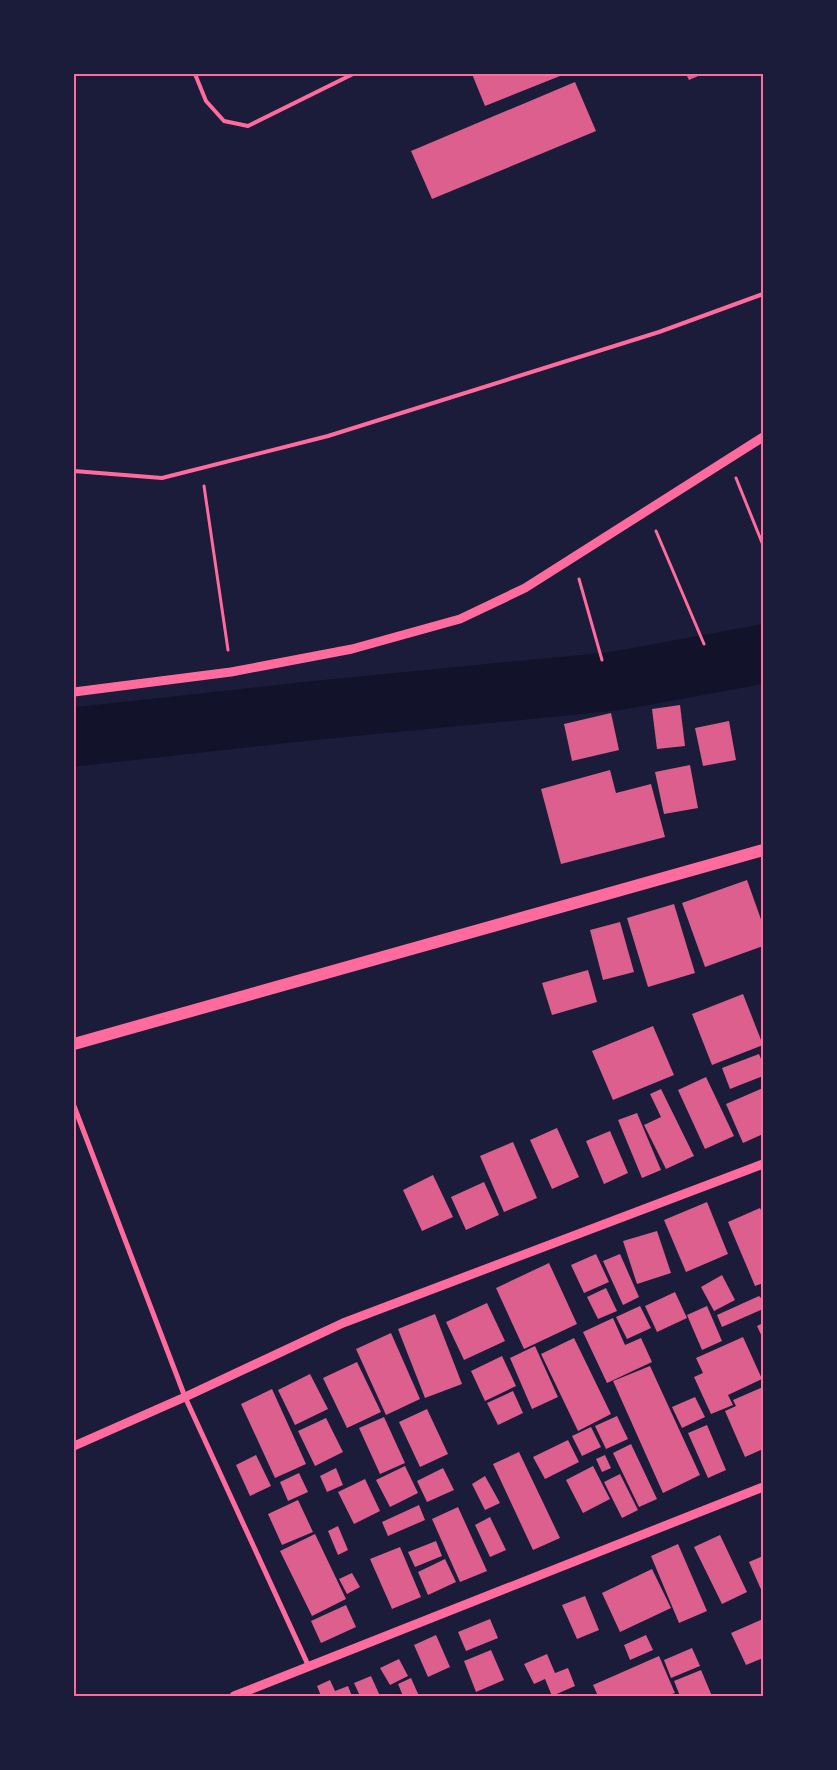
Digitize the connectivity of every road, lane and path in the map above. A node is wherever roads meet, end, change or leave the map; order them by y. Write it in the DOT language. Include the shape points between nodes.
graph roads {
  1 [pos="195,74"];
  2 [pos="353,74"];
  3 [pos="763,294"];
  4 [pos="763,437"];
  5 [pos="728,459"];
  6 [pos="202,468"];
  7 [pos="74,471"];
  8 [pos="647,509"];
  9 [pos="763,545"];
  10 [pos="572,557"];
  11 [pos="704,644"];
  12 [pos="602,660"];
  13 [pos="231,672"];
  14 [pos="74,692"];
  15 [pos="763,850"];
  16 [pos="74,1044"];
  17 [pos="74,1106"];
  18 [pos="763,1164"];
  19 [pos="185,1397"];
  20 [pos="74,1446"];
  21 [pos="763,1487"];
  22 [pos="310,1668"];
  23 [pos="234,1696"];
  1 -- 2 [label="lane" via="206,101 224,121 248,126"];
  3 -- 6 [label="lane" via="659,332 328,436"];
  4 -- 5 [label="street"];
  5 -- 8 [label="street"];
  5 -- 9 [label="path"];
  6 -- 7 [label="lane" via="162,478"];
  6 -- 13 [label="path"];
  8 -- 10 [label="street"];
  8 -- 11 [label="path"];
  10 -- 12 [label="path"];
  10 -- 13 [label="street" via="525,588 460,620 352,649"];
  13 -- 14 [label="street"];
  15 -- 16 [label="main road"];
  17 -- 19 [label="street"];
  18 -- 19 [label="street" via="343,1323"];
  19 -- 20 [label="street"];
  19 -- 22 [label="street"];
  21 -- 22 [label="street"];
  22 -- 23 [label="street"];
}
